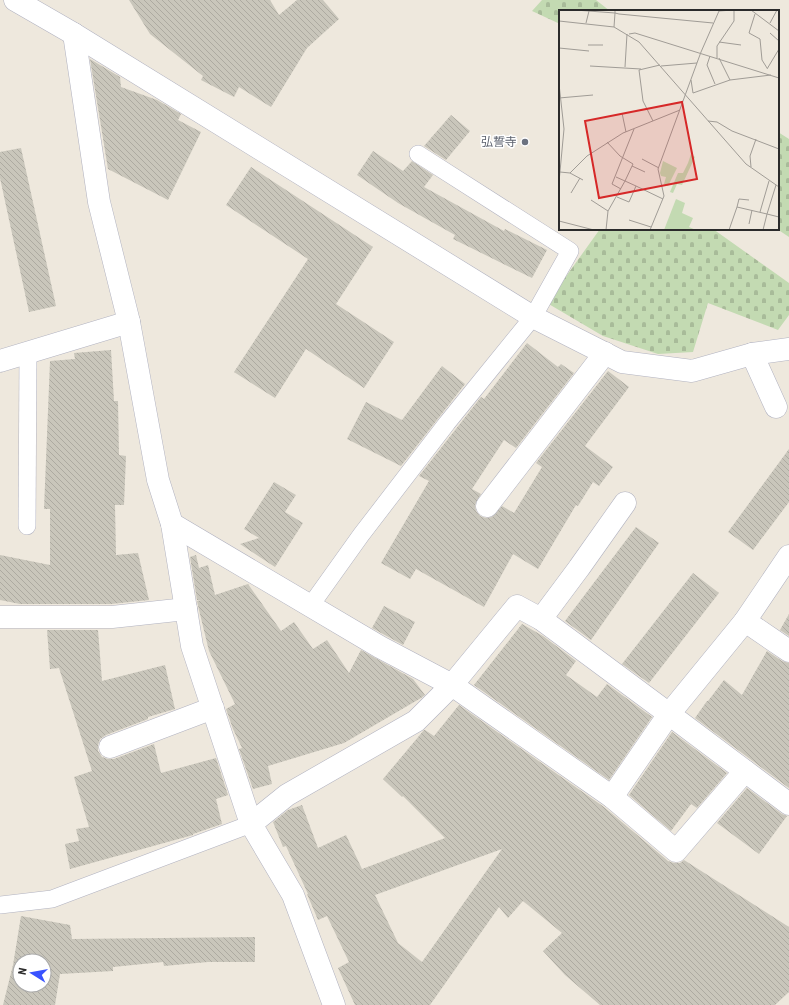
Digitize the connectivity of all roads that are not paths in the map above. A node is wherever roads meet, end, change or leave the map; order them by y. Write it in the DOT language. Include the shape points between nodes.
graph roads {
  1 [pos="15,0"];
  2 [pos="74,34"];
  3 [pos="418,154"];
  4 [pos="533,317"];
  5 [pos="129,322"];
  6 [pos="789,349"];
  7 [pos="28,353"];
  8 [pos="605,353"];
  9 [pos="752,354"];
  10 [pos="0,361"];
  11 [pos="776,406"];
  12 [pos="625,503"];
  13 [pos="486,506"];
  14 [pos="172,524"];
  15 [pos="27,526"];
  16 [pos="789,556"];
  17 [pos="311,605"];
  18 [pos="186,609"];
  19 [pos="0,617"];
  20 [pos="541,619"];
  21 [pos="745,621"];
  22 [pos="789,651"];
  23 [pos="452,685"];
  24 [pos="212,708"];
  25 [pos="669,714"];
  26 [pos="110,747"];
  27 [pos="745,771"];
  28 [pos="612,797"];
  29 [pos="789,804"];
  30 [pos="251,824"];
  31 [pos="0,905"];
  32 [pos="334,1005"];
  1 -- 2 [label="street"];
  2 -- 4 [label="street"];
  2 -- 5 [label="street" via="99,202"];
  3 -- 4 [label="lane" via="570,251"];
  4 -- 8 [label="street"];
  4 -- 17 [label="lane" via="446,423"];
  5 -- 7 [label="street"];
  5 -- 14 [label="street" via="158,480"];
  6 -- 9 [label="street"];
  7 -- 10 [label="street"];
  7 -- 15 [label="lane"];
  8 -- 9 [label="street" via="622,362 692,371"];
  8 -- 13 [label="street"];
  9 -- 11 [label="street"];
  12 -- 20 [label="street"];
  14 -- 17 [label="street"];
  14 -- 18 [label="street"];
  16 -- 21 [label="street"];
  17 -- 23 [label="street" via="380,647"];
  18 -- 19 [label="street" via="112,617"];
  18 -- 24 [label="street" via="192,646"];
  20 -- 23 [label="street" via="516,606"];
  20 -- 25 [label="street"];
  21 -- 22 [label="street"];
  21 -- 25 [label="street"];
  23 -- 28 [label="street"];
  23 -- 30 [label="street" via="416,721 287,795"];
  24 -- 26 [label="street"];
  24 -- 30 [label="street"];
  25 -- 27 [label="street"];
  25 -- 28 [label="street"];
  27 -- 28 [label="street" via="676,851"];
  27 -- 29 [label="street"];
  30 -- 31 [label="lane" via="52,899"];
  30 -- 32 [label="street" via="293,895"];
}
